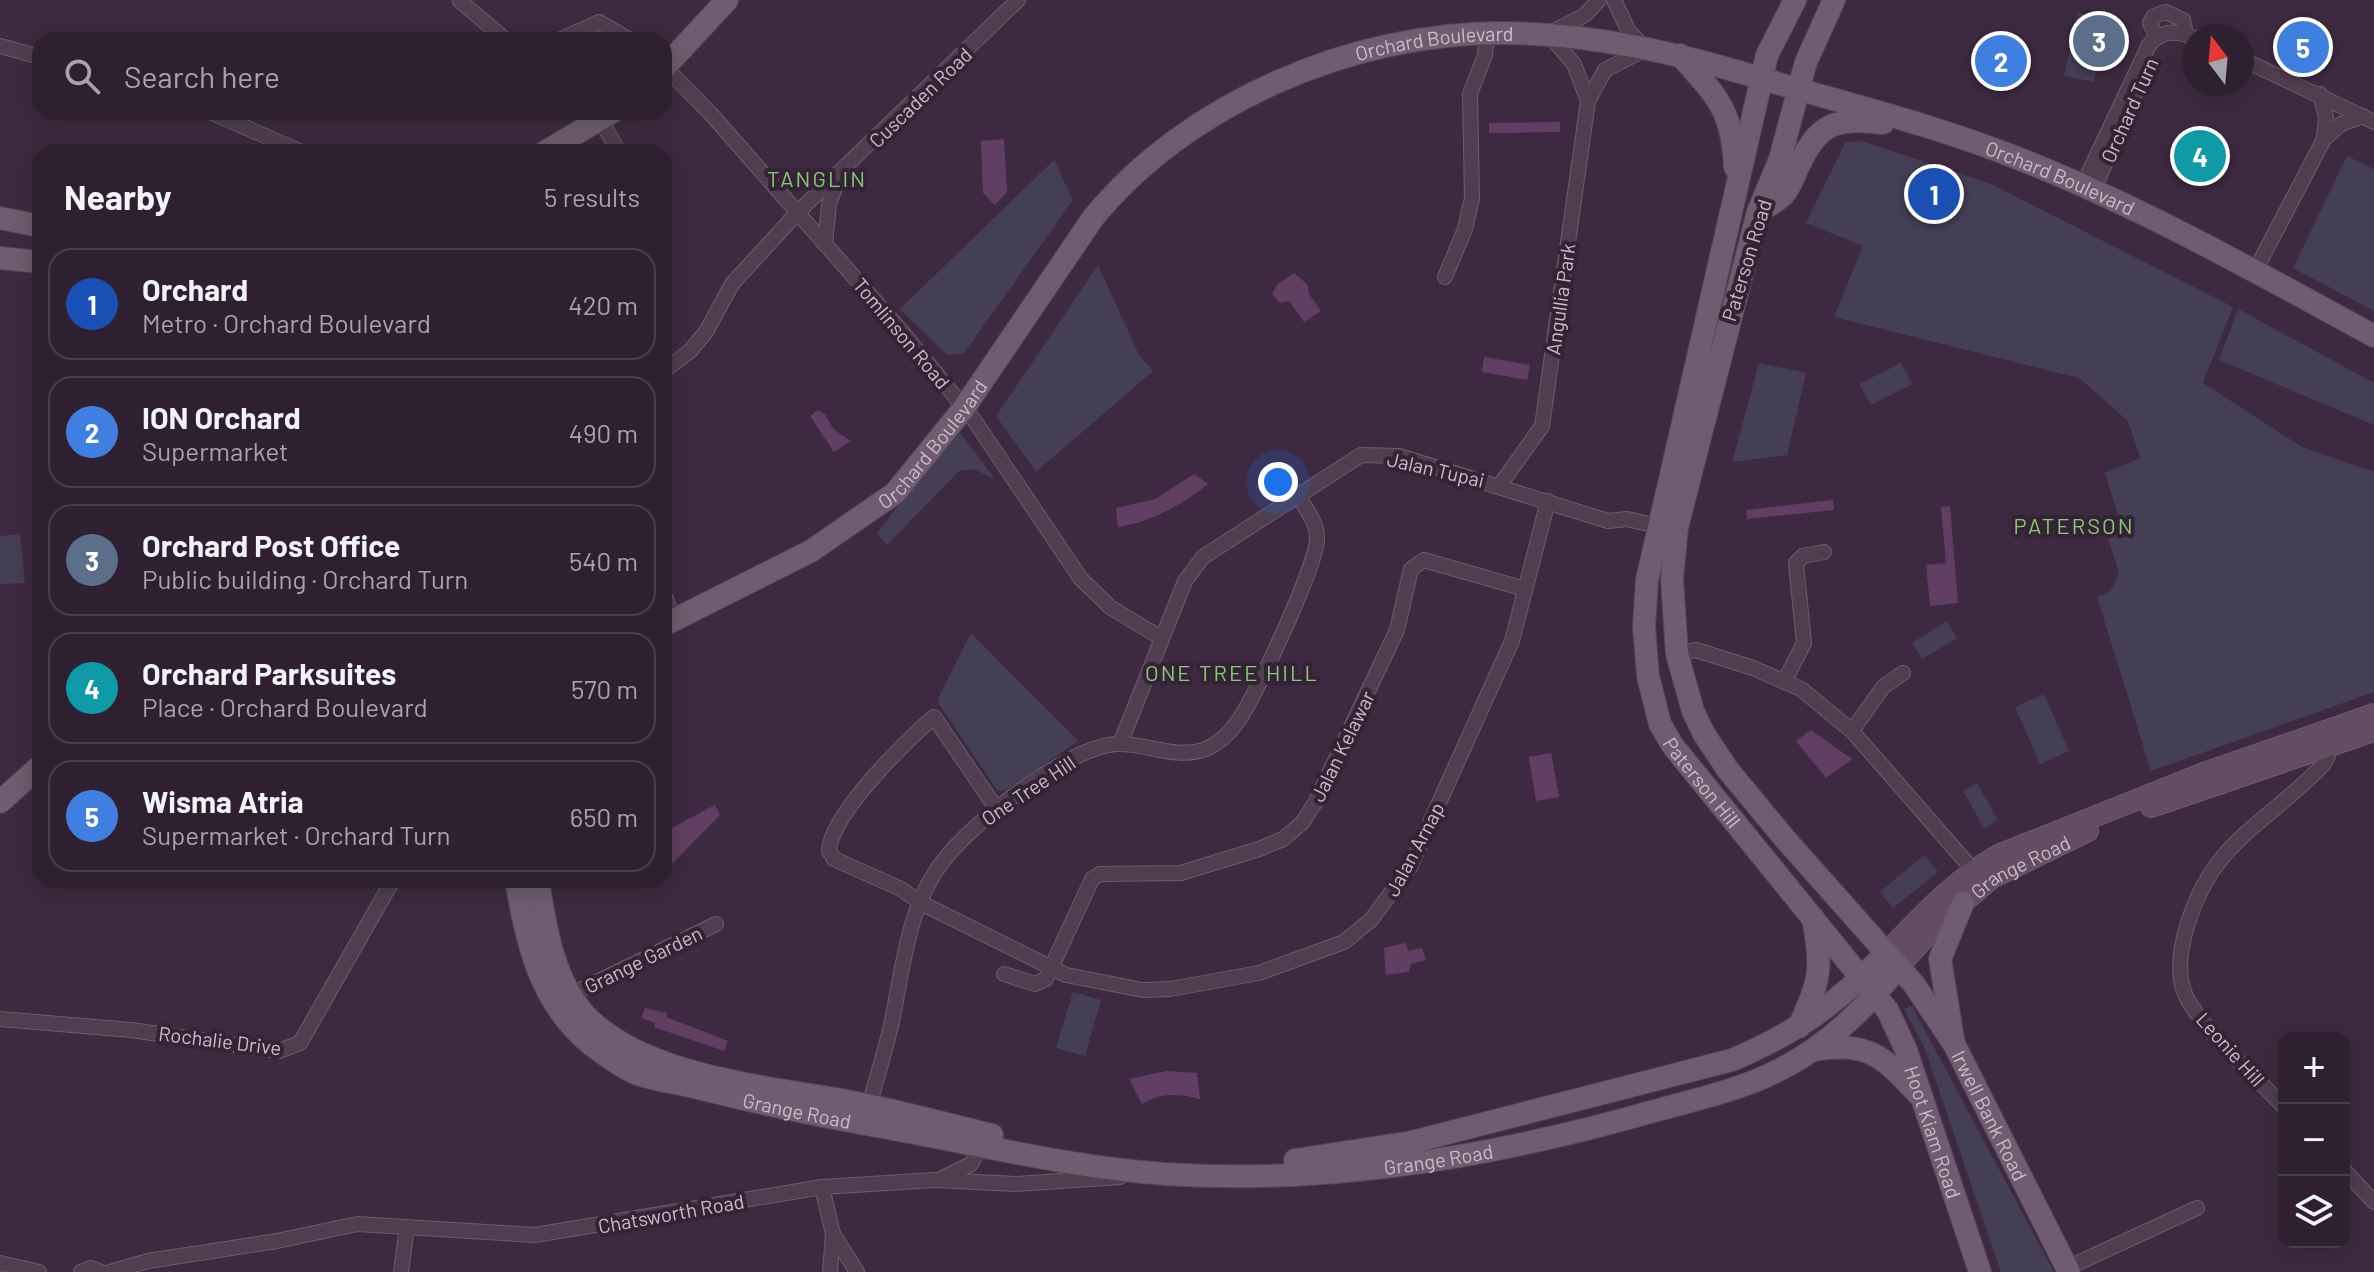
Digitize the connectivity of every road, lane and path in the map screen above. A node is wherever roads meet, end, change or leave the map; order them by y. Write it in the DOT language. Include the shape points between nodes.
graph roads {
  1 [pos="1018,0"];
  2 [pos="1599,0"];
  3 [pos="1614,0"];
  4 [pos="1795,0"];
  5 [pos="1834,0"];
  6 [pos="460,1"];
  7 [pos="719,3"];
  8 [pos="497,32"];
  9 [pos="577,32"];
  10 [pos="616,32"];
  11 [pos="1487,33"];
  12 [pos="1548,34"];
  13 [pos="2174,36"];
  14 [pos="0,46"];
  15 [pos="1646,49"];
  16 [pos="1679,54"];
  17 [pos="32,55"];
  18 [pos="672,58"];
  19 [pos="2254,64"];
  20 [pos="672,76"];
  21 [pos="1761,78"];
  22 [pos="1798,87"];
  23 [pos="2320,94"];
  24 [pos="1588,101"];
  25 [pos="2369,119"];
  26 [pos="228,120"];
  27 [pos="602,120"];
  28 [pos="608,120"];
  29 [pos="1925,127"];
  30 [pos="2324,139"];
  31 [pos="284,144"];
  32 [pos="559,144"];
  33 [pos="616,144"];
  34 [pos="839,175"];
  35 [pos="2087,190"];
  36 [pos="1736,200"];
  37 [pos="798,212"];
  38 [pos="1758,212"];
  39 [pos="0,218"];
  40 [pos="32,224"];
  41 [pos="825,244"];
  42 [pos="0,258"];
  43 [pos="32,261"];
  44 [pos="2255,271"];
  45 [pos="1445,277"];
  46 [pos="2374,336"];
  47 [pos="672,364"];
  48 [pos="964,408"];
  49 [pos="1500,485"];
  50 [pos="1298,495"];
  51 [pos="1548,501"];
  52 [pos="1667,526"];
  53 [pos="1824,552"];
  54 [pos="1525,589"];
  55 [pos="672,621"];
  56 [pos="1161,638"];
  57 [pos="1687,652"];
  58 [pos="1903,673"];
  59 [pos="1784,682"];
  60 [pos="2374,714"];
  61 [pos="1852,731"];
  62 [pos="2374,731"];
  63 [pos="2315,742"];
  64 [pos="1120,744"];
  65 [pos="32,773"];
  66 [pos="0,802"];
  67 [pos="996,808"];
  68 [pos="1973,870"];
  69 [pos="388,888"];
  70 [pos="517,888"];
  71 [pos="540,888"];
  72 [pos="921,903"];
  73 [pos="1963,903"];
  74 [pos="1813,917"];
  75 [pos="716,924"];
  76 [pos="1892,960"];
  77 [pos="1051,968"];
  78 [pos="1004,974"];
  79 [pos="1870,985"];
  80 [pos="570,995"];
  81 [pos="0,1019"];
  82 [pos="1798,1028"];
  83 [pos="1954,1044"];
  84 [pos="1811,1051"];
  85 [pos="1732,1060"];
  86 [pos="1749,1084"];
  87 [pos="1924,1101"];
  88 [pos="2281,1104"];
  89 [pos="866,1114"];
  90 [pos="1450,1131"];
  91 [pos="979,1150"];
  92 [pos="1454,1156"];
  93 [pos="1163,1174"];
  94 [pos="2350,1176"];
  95 [pos="935,1180"];
  96 [pos="987,1183"];
  97 [pos="822,1187"];
  98 [pos="799,1191"];
  99 [pos="2374,1202"];
  100 [pos="2197,1208"];
  101 [pos="828,1213"];
  102 [pos="407,1227"];
  103 [pos="833,1234"];
  104 [pos="0,1263"];
  105 [pos="2068,1270"];
  106 [pos="39,1272"];
  107 [pos="81,1272"];
  108 [pos="101,1272"];
  109 [pos="110,1272"];
  110 [pos="401,1272"];
  111 [pos="830,1272"];
  112 [pos="857,1272"];
  113 [pos="1980,1272"];
  1 -- 34 [label="street, Cuscaden Road"];
  2 -- 12 [label="street" via="1585,15"];
  3 -- 15 [label="street" via="1629,32"];
  4 -- 21 [label="main road, Paterson Road"];
  5 -- 22 [label="main road, Paterson Road"];
  6 -- 8 [label="street"];
  7 -- 18 [label="main road"];
  9 -- 10 [label="street" via="599,22"];
  11 -- 12 [label="main road, Orchard Boulevard"];
  11 -- 45 [label="street" via="1470,94 1472,198"];
  11 -- 48 [label="main road, Orchard Boulevard" via="1386,47 1297,75 1250,93 1175,139 1093,218"];
  12 -- 15 [label="main road, Orchard Boulevard"];
  12 -- 24 [label="street, Angullia Park" via="1574,64"];
  13 -- 35 [label="street, Orchard Turn" via="2123,96"];
  14 -- 17 [label="street"];
  15 -- 16 [label="main road, Orchard Boulevard"];
  15 -- 24 [label="street, Angullia Park" via="1605,70"];
  16 -- 21 [label="main road, Orchard Boulevard"];
  16 -- 36 [label="main road" via="1725,108 1732,132"];
  19 -- 23 [label="street"];
  20 -- 37 [label="street, Tomlinson Road"];
  21 -- 22 [label="main road, Orchard Boulevard"];
  21 -- 36 [label="main road, Paterson Road"];
  22 -- 29 [label="main road, Orchard Boulevard"];
  22 -- 38 [label="main road, Paterson Road" via="1780,159"];
  23 -- 25 [label="street"];
  23 -- 30 [label="street"];
  24 -- 49 [label="street, Angullia Park" via="1542,426"];
  25 -- 30 [label="street" via="2341,124"];
  26 -- 31 [label="street"];
  27 -- 32 [label="main road"];
  28 -- 33 [label="street"];
  29 -- 35 [label="main road, Orchard Boulevard" via="2020,159"];
  29 -- 38 [label="main road" via="1849,121 1824,128 1810,141 1781,198"];
  30 -- 44 [label="street"];
  34 -- 37 [label="street, Cuscaden Road"];
  34 -- 41 [label="street" via="829,204"];
  35 -- 44 [label="main road, Orchard Boulevard"];
  36 -- 52 [label="main road, Paterson Road"];
  37 -- 41 [label="street, Tomlinson Road"];
  37 -- 47 [label="street, Cuscaden Road" via="732,284 698,342"];
  38 -- 52 [label="main road, Paterson Road"];
  39 -- 40 [label="main road"];
  41 -- 48 [label="street, Tomlinson Road"];
  42 -- 43 [label="main road"];
  44 -- 46 [label="main road, Orchard Boulevard"];
  48 -- 55 [label="main road, Orchard Boulevard" via="895,493 866,516 811,551"];
  48 -- 56 [label="street, Tomlinson Road" via="1081,579 1110,607"];
  49 -- 50 [label="street, Jalan Tupai" via="1399,456 1361,455"];
  49 -- 51 [label="street, Jalan Tupai"];
  50 -- 56 [label="street, Jalan Tupai" via="1203,557 1185,581"];
  50 -- 64 [label="street, One Tree Hill" via="1314,521 1317,539 1283,629 1240,719 1208,748 1186,753"];
  51 -- 52 [label="street, Jalan Tupai" via="1608,521"];
  51 -- 54 [label="street, Jalan Arnap"];
  52 -- 57 [label="main road, Paterson Hill" via="1674,625"];
  52 -- 74 [label="main road, Paterson Hill" via="1647,580 1644,627 1648,676 1660,724"];
  53 -- 59 [label="street" via="1796,563 1804,643"];
  54 -- 77 [label="street, Jalan Arnap" via="1512,641 1410,867 1371,920 1344,942 1259,973 1170,989 1108,986"];
  54 -- 77 [label="street, Jalan Kelawar" via="1424,560 1416,563 1397,630 1302,823 1259,849 1181,873 1111,872 1092,879"];
  56 -- 64 [label="street, Jalan Tupai"];
  57 -- 59 [label="street"];
  57 -- 76 [label="main road, Paterson Hill" via="1693,711 1728,770"];
  58 -- 61 [label="street" via="1883,687"];
  59 -- 61 [label="street" via="1801,689"];
  60 -- 63 [label="main road, Grange Road"];
  61 -- 68 [label="street"];
  62 -- 63 [label="main road, Grange Road"];
  63 -- 68 [label="main road, Grange Road" via="2060,828"];
  63 -- 73 [label="main road, Grange Road" via="2010,866"];
  63 -- 88 [label="street, Leonie Hill" via="2293,791 2211,868 2190,916 2180,973 2188,1001"];
  64 -- 67 [label="street, One Tree Hill" via="1063,764"];
  65 -- 66 [label="main road"];
  67 -- 72 [label="street, One Tree Hill" via="943,860"];
  67 -- 72 [label="street, Jalan Arnap" via="934,717 883,765 835,830 829,851 834,859"];
  68 -- 76 [label="main road, Grange Road"];
  69 -- 81 [label="street, Rochalie Drive" via="294,1048 279,1051"];
  70 -- 89 [label="main road, Grange Road" via="528,945 544,990 593,1046 634,1072 778,1108"];
  71 -- 80 [label="main road, Grange Road" via="559,972"];
  72 -- 77 [label="street, Jalan Arnap"];
  72 -- 89 [label="street, One Tree Hill"];
  73 -- 76 [label="main road, Grange Road"];
  73 -- 83 [label="main road" via="1940,959"];
  74 -- 79 [label="main road, Paterson Hill"];
  74 -- 82 [label="main road" via="1819,977"];
  75 -- 80 [label="street, Grange Garden"];
  76 -- 79 [label="main road, Grange Road"];
  76 -- 83 [label="main road, Irwell Bank Road"];
  77 -- 78 [label="street" via="1046,979 1035,984"];
  79 -- 82 [label="main road, Grange Road"];
  79 -- 84 [label="main road, Grange Road"];
  79 -- 87 [label="main road, Hoot Kiam Road" via="1896,1024"];
  80 -- 89 [label="main road, Grange Road" via="607,1034 676,1066"];
  82 -- 85 [label="main road, Grange Road"];
  83 -- 105 [label="main road, Irwell Bank Road"];
  84 -- 86 [label="main road, Grange Road"];
  84 -- 87 [label="main road" via="1839,1046 1881,1056"];
  85 -- 86 [label="main road" via="1747,1067"];
  85 -- 90 [label="main road, Grange Road"];
  86 -- 92 [label="main road, Grange Road" via="1560,1136"];
  87 -- 113 [label="main road, Hoot Kiam Road"];
  89 -- 90 [label="main road, Grange Road" via="1081,1158 1184,1165 1330,1156"];
  89 -- 91 [label="main road, Grange Road"];
  90 -- 92 [label="main road" via="1438,1145"];
  91 -- 93 [label="main road, Grange Road"];
  91 -- 95 [label="street, Chatsworth Road" via="963,1170"];
  91 -- 96 [label="street" via="978,1174"];
  92 -- 93 [label="main road, Grange Road" via="1341,1171"];
  93 -- 96 [label="street, Chatsworth Road"];
  94 -- 99 [label="street"];
  95 -- 96 [label="street, Chatsworth Road"];
  95 -- 97 [label="street, Chatsworth Road"];
  97 -- 98 [label="street, Chatsworth Road"];
  97 -- 101 [label="street"];
  98 -- 101 [label="street"];
  98 -- 102 [label="street, Chatsworth Road" via="535,1235"];
  100 -- 105 [label="street"];
  101 -- 103 [label="street"];
  102 -- 109 [label="street, Chatsworth Road" via="357,1224"];
  102 -- 110 [label="street"];
  103 -- 111 [label="street"];
  103 -- 112 [label="street"];
  104 -- 106 [label="street"];
  107 -- 108 [label="street"];
}
